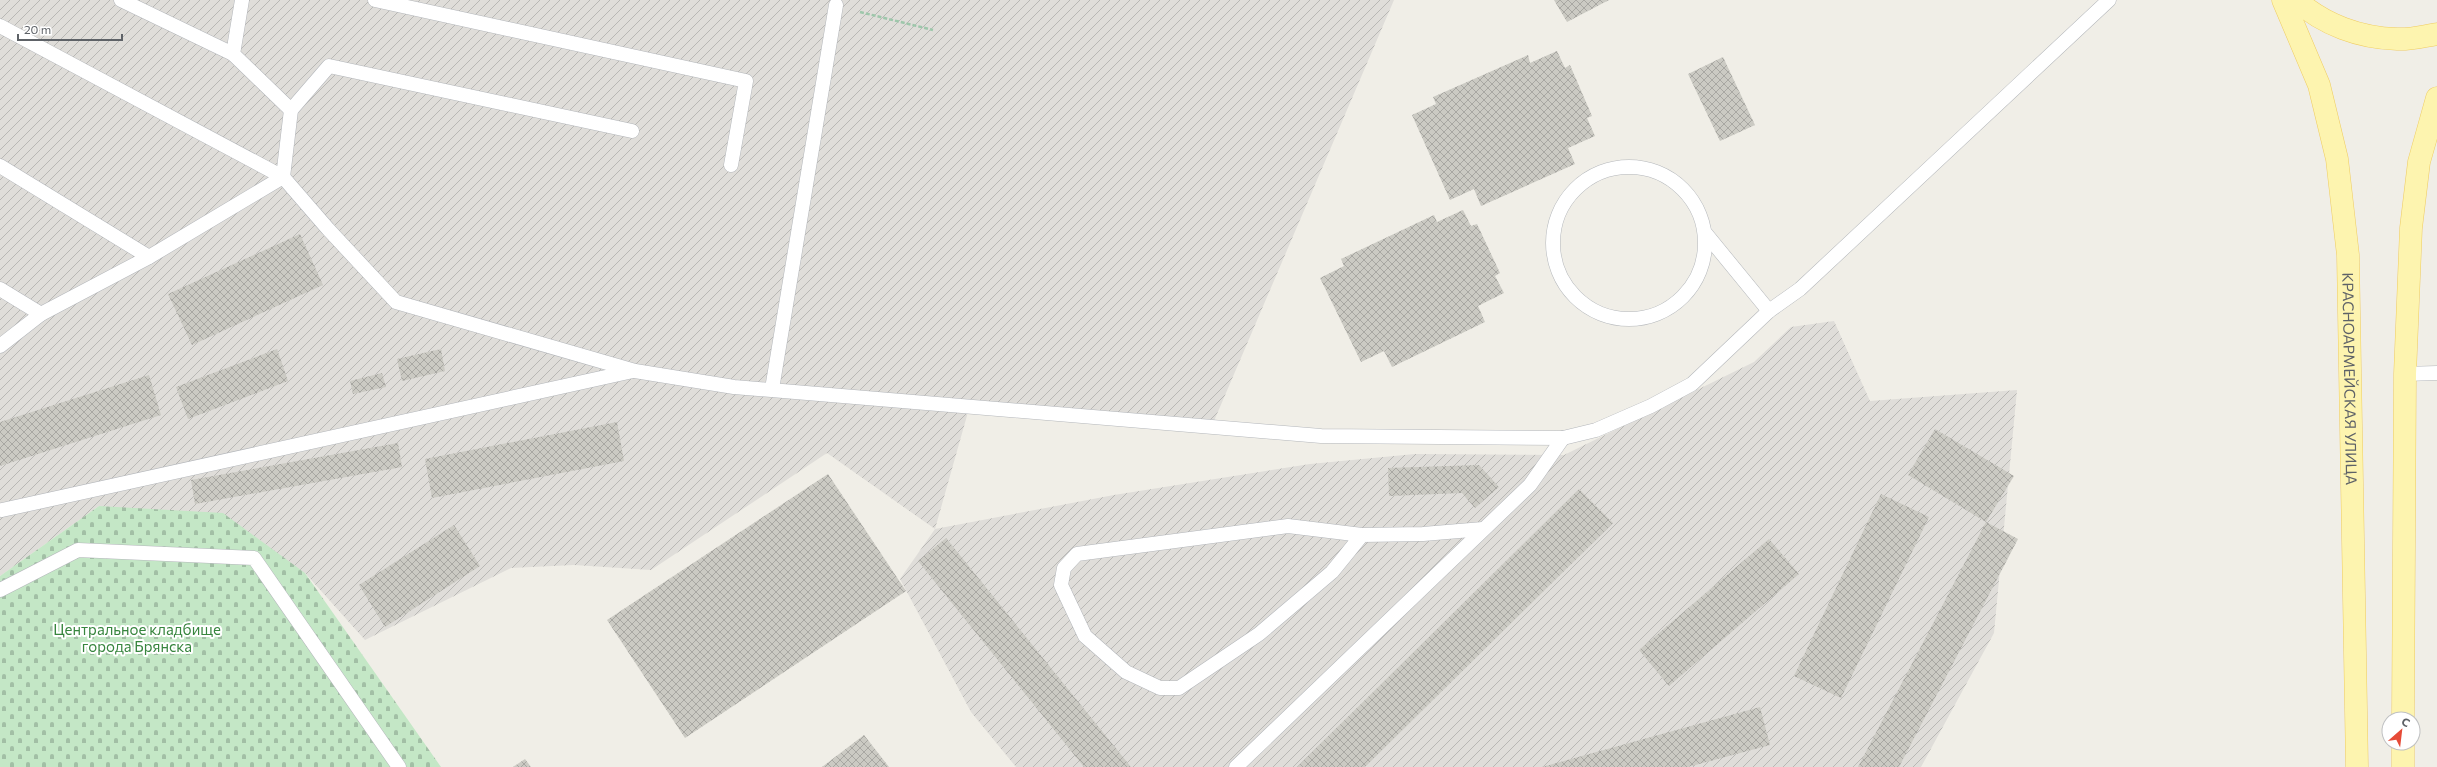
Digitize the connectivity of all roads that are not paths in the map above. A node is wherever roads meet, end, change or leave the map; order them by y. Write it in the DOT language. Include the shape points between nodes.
graph roads {
  1 [pos="121,0"];
  2 [pos="242,0"];
  3 [pos="375,0"];
  4 [pos="2109,0"];
  5 [pos="2283,0"];
  6 [pos="2296,0"];
  7 [pos="836,5"];
  8 [pos="0,26"];
  9 [pos="2437,34"];
  10 [pos="233,54"];
  11 [pos="2437,98"];
  12 [pos="291,110"];
  13 [pos="632,131"];
  14 [pos="731,165"];
  15 [pos="0,166"];
  16 [pos="283,177"];
  17 [pos="1706,234"];
  18 [pos="149,257"];
  19 [pos="0,289"];
  20 [pos="1769,311"];
  21 [pos="41,314"];
  22 [pos="0,346"];
  23 [pos="635,370"];
  24 [pos="2437,373"];
  25 [pos="2405,374"];
  26 [pos="772,389"];
  27 [pos="1563,438"];
  28 [pos="2,510"];
  29 [pos="1483,529"];
  30 [pos="1362,535"];
  31 [pos="0,590"];
  32 [pos="2403,711"];
  33 [pos="2403,751"];
  34 [pos="399,767"];
  35 [pos="1236,767"];
  36 [pos="2357,767"];
  37 [pos="2403,767"];
  1 -- 10 [label="lane"];
  2 -- 10 [label="lane"];
  3 -- 14 [label="lane" via="746,81"];
  4 -- 20 [label="lane" via="1800,289"];
  5 -- 36 [label="main road, КРАСНОАРМЕЙСКАЯ УЛИЦА" via="2319,85 2337,159 2348,255"];
  6 -- 9 [label="main road" via="2310,12 2352,33 2398,40"];
  7 -- 26 [label="lane"];
  8 -- 16 [label="lane"];
  10 -- 12 [label="lane"];
  11 -- 25 [label="main road" via="2419,162 2411,228"];
  12 -- 13 [label="lane" via="329,66"];
  12 -- 16 [label="lane"];
  15 -- 18 [label="lane"];
  16 -- 18 [label="lane"];
  16 -- 23 [label="lane" via="328,230 396,302"];
  17 -- 17 [label="lane" via="1705,260 1695,284 1677,304 1654,316 1628,320 1603,315 1581,303 1565,285 1555,263 1552,238 1561,209 1571,194 1590,177 1612,168 1636,167 1660,173 1682,187 1698,209"];
  17 -- 20 [label="lane"];
  18 -- 21 [label="lane"];
  19 -- 21 [label="lane"];
  20 -- 27 [label="lane" via="1692,384 1651,406 1596,430"];
  21 -- 22 [label="lane"];
  23 -- 26 [label="lane" via="734,387"];
  23 -- 28 [label="lane"];
  24 -- 25 [label="lane"];
  25 -- 32 [label="main road"];
  26 -- 27 [label="lane" via="1321,436"];
  27 -- 29 [label="lane" via="1530,485"];
  29 -- 30 [label="lane" via="1423,534"];
  29 -- 35 [label="lane"];
  30 -- 30 [label="lane" via="1288,526 1077,554 1064,568 1061,585 1085,636 1126,672 1160,688 1179,688 1259,634 1332,572"];
  31 -- 34 [label="lane" via="78,550 254,558"];
  33 -- 37 [label="main road"];
}
